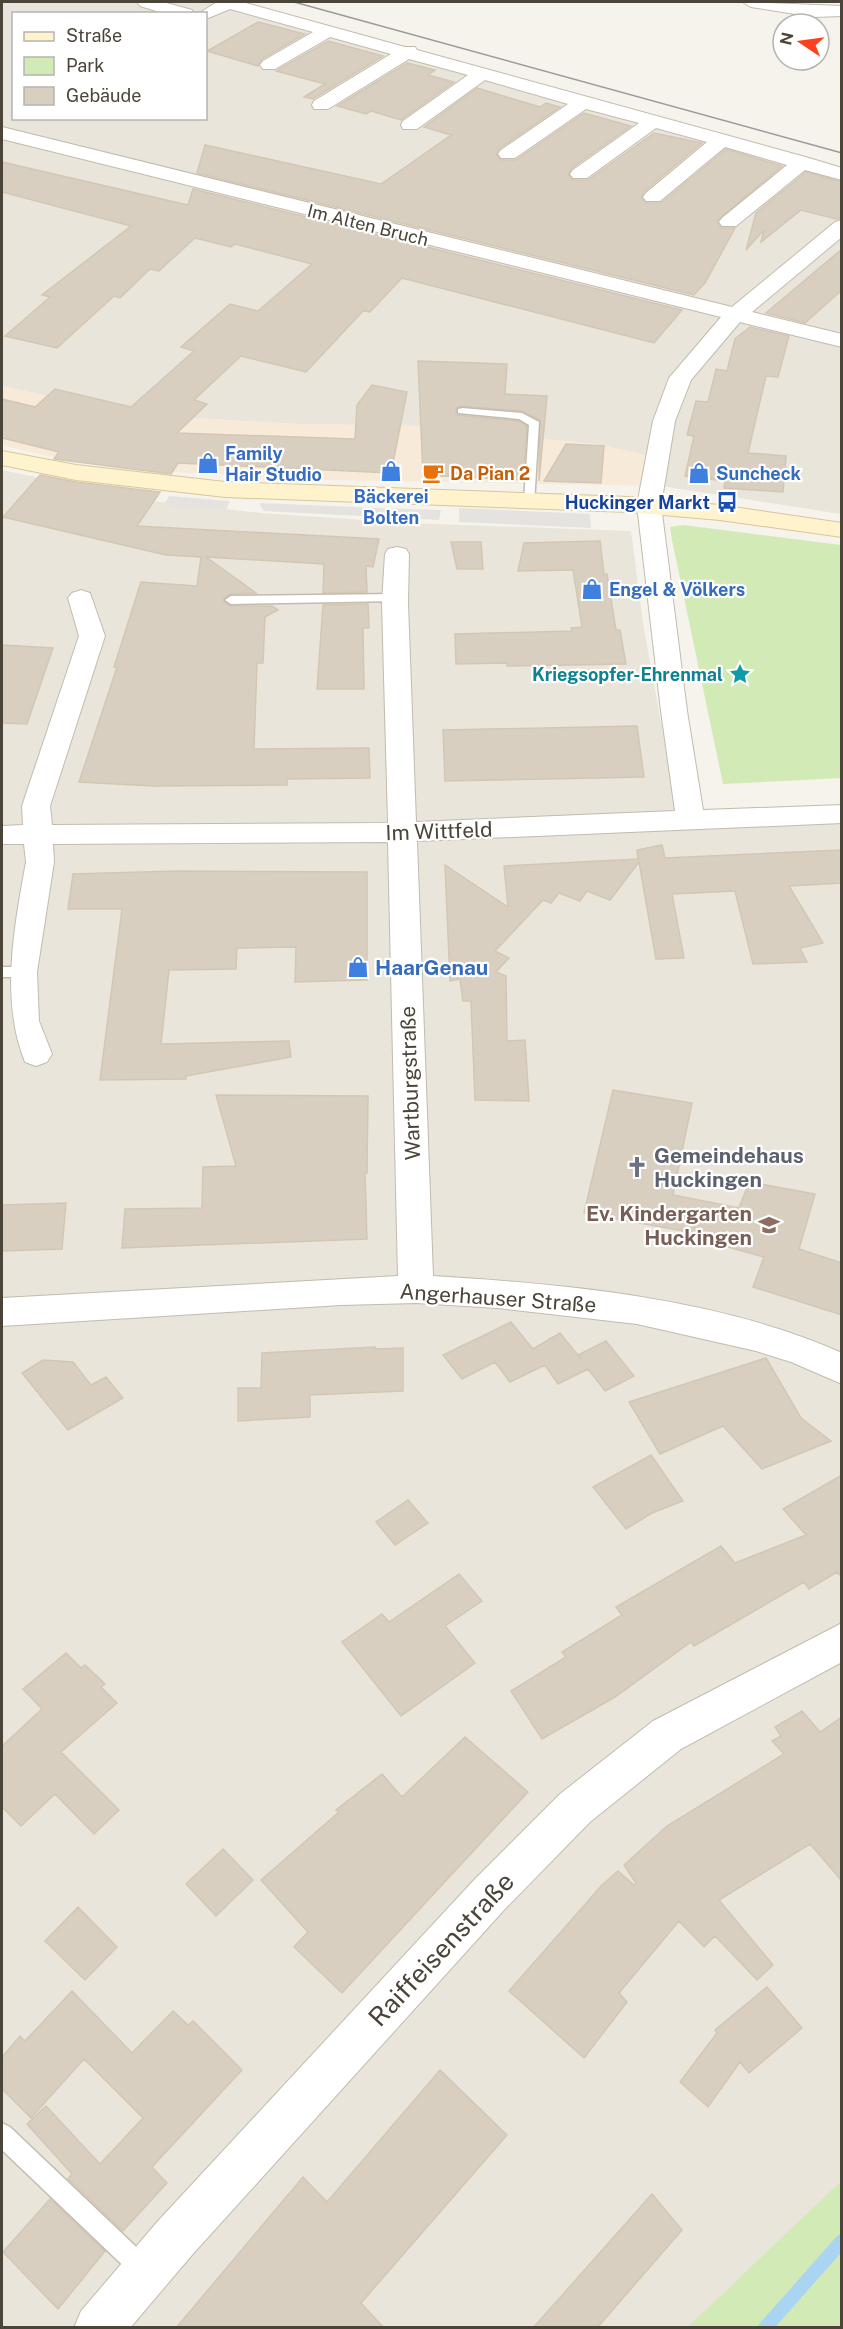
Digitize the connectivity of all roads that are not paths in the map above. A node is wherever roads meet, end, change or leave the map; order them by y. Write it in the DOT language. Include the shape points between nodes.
graph roads {
  1 [pos="146,2"];
  2 [pos="751,2"];
  3 [pos="842,11"];
  4 [pos="179,12"];
  5 [pos="207,14"];
  6 [pos="329,30"];
  7 [pos="409,51"];
  8 [pos="269,65"];
  9 [pos="483,73"];
  10 [pos="583,102"];
  11 [pos="321,105"];
  12 [pos="16,120"];
  13 [pos="654,121"];
  14 [pos="410,125"];
  15 [pos="2,133"];
  16 [pos="722,141"];
  17 [pos="508,154"];
  18 [pos="802,162"];
  19 [pos="580,174"];
  20 [pos="842,174"];
  21 [pos="653,197"];
  22 [pos="729,222"];
  23 [pos="842,226"];
  24 [pos="734,316"];
  25 [pos="842,341"];
  26 [pos="462,411"];
  27 [pos="2,458"];
  28 [pos="530,501"];
  29 [pos="650,505"];
  30 [pos="842,530"];
  31 [pos="397,554"];
  32 [pos="81,598"];
  33 [pos="395,598"];
  34 [pos="231,600"];
  35 [pos="842,814"];
  36 [pos="691,822"];
  37 [pos="403,832"];
  38 [pos="2,835"];
  39 [pos="36,835"];
  40 [pos="12,972"];
  41 [pos="36,1054"];
  42 [pos="416,1289"];
  43 [pos="2,1312"];
  44 [pos="842,1369"];
  45 [pos="842,1641"];
  46 [pos="2,2135"];
  47 [pos="146,2272"];
  48 [pos="98,2328"];
  1 -- 4 [label="street"];
  2 -- 3 [label="street" via="814,12"];
  5 -- 6 [label="street" via="228,3"];
  6 -- 7 [label="street"];
  6 -- 8 [label="street"];
  7 -- 9 [label="street"];
  7 -- 11 [label="street"];
  9 -- 10 [label="street"];
  9 -- 14 [label="street"];
  10 -- 13 [label="street"];
  10 -- 17 [label="street"];
  12 -- 15 [label="street"];
  13 -- 16 [label="street"];
  13 -- 19 [label="street"];
  15 -- 24 [label="street, Im Alten Bruch"];
  16 -- 18 [label="street"];
  16 -- 21 [label="street"];
  18 -- 20 [label="street"];
  18 -- 22 [label="street"];
  23 -- 24 [label="street"];
  24 -- 25 [label="street, Im Alten Bruch"];
  24 -- 29 [label="street" via="680,378 664,421"];
  26 -- 28 [label="lane" via="522,416 534,424"];
  27 -- 28 [label="main road" via="100,478 215,491"];
  28 -- 29 [label="main road"];
  29 -- 30 [label="main road"];
  29 -- 36 [label="street"];
  31 -- 33 [label="street, Wartburgstraße"];
  32 -- 39 [label="street" via="92,636 36,806"];
  33 -- 34 [label="lane"];
  33 -- 37 [label="street, Wartburgstraße"];
  35 -- 36 [label="street, Im Wittfeld"];
  36 -- 37 [label="street, Im Wittfeld"];
  37 -- 39 [label="street, Im Wittfeld"];
  37 -- 42 [label="street, Wartburgstraße"];
  38 -- 39 [label="street, Im Wittfeld"];
  39 -- 40 [label="street" via="40,862"];
  40 -- 41 [label="street" via="23,1021"];
  42 -- 43 [label="street, Angerhauser Straße"];
  42 -- 44 [label="street, Angerhauser Straße" via="637,1310 756,1337 800,1350"];
  45 -- 47 [label="street, Raiffeisenstraße" via="666,1735 575,1808 489,1895"];
  46 -- 47 [label="lane"];
  47 -- 48 [label="street, Raiffeisenstraße"];
}
